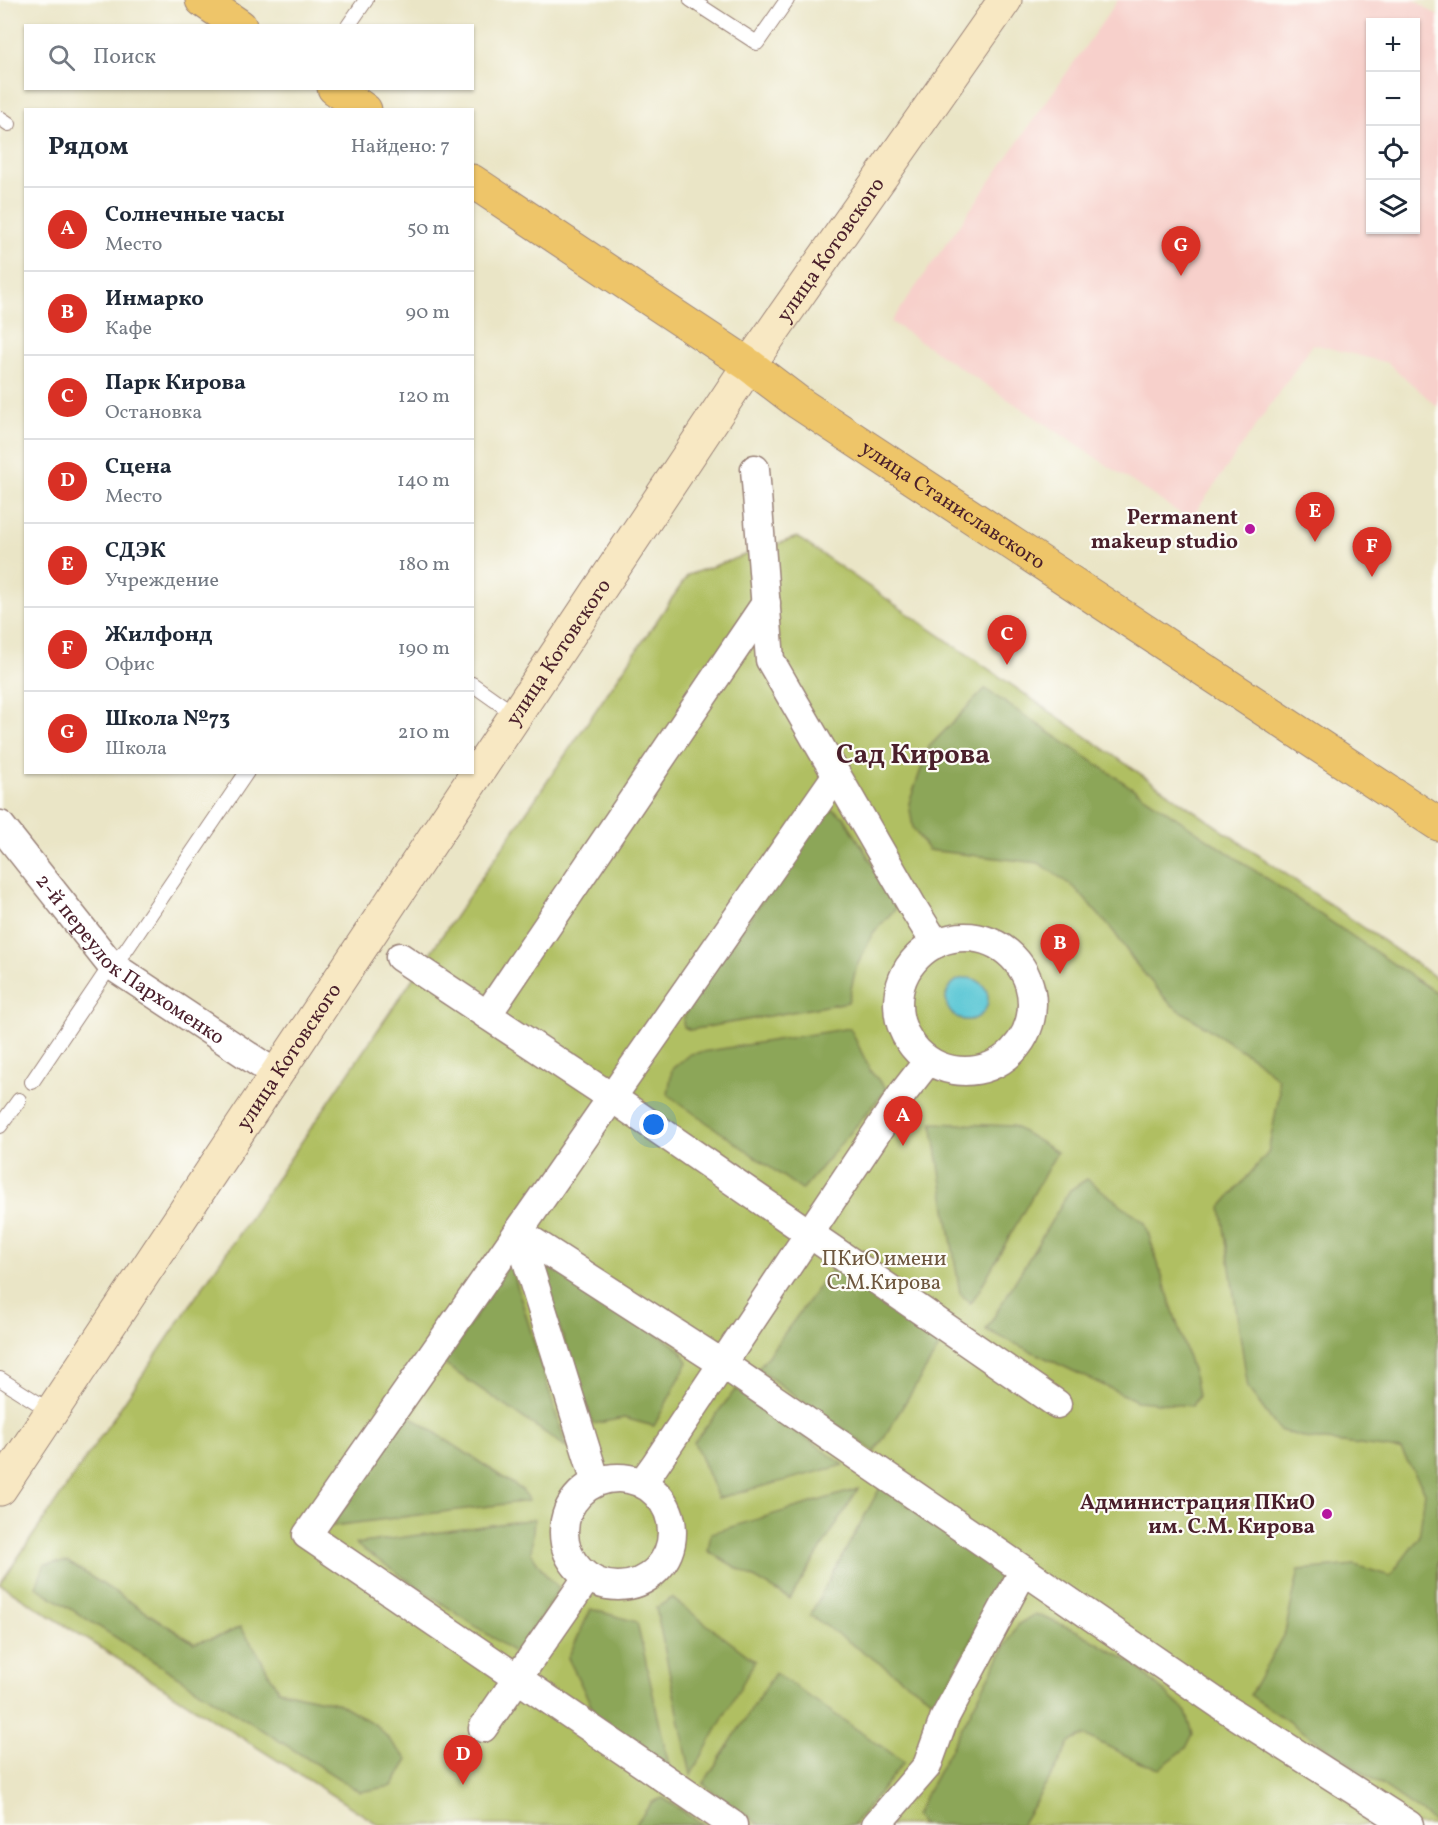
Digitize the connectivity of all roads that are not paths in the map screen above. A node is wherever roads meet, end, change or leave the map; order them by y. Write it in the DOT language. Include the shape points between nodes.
graph roads {
  1 [pos="202,0"];
  2 [pos="366,0"];
  3 [pos="691,0"];
  4 [pos="787,0"];
  5 [pos="1005,0"];
  6 [pos="237,24"];
  7 [pos="349,24"];
  8 [pos="337,90"];
  9 [pos="362,108"];
  10 [pos="474,182"];
  11 [pos="749,365"];
  12 [pos="755,469"];
  13 [pos="766,603"];
  14 [pos="474,685"];
  15 [pos="516,715"];
  16 [pos="246,774"];
  17 [pos="836,776"];
  18 [pos="1438,824"];
  19 [pos="0,825"];
  20 [pos="936,944"];
  21 [pos="400,957"];
  22 [pos="111,965"];
  23 [pos="487,1015"];
  24 [pos="928,1061"];
  25 [pos="277,1075"];
  26 [pos="32,1082"];
  27 [pos="611,1097"];
  28 [pos="19,1100"];
  29 [pos="0,1126"];
  30 [pos="518,1232"];
  31 [pos="809,1233"];
  32 [pos="723,1364"];
  33 [pos="0,1379"];
  34 [pos="1057,1404"];
  35 [pos="51,1412"];
  36 [pos="587,1476"];
  37 [pos="642,1483"];
  38 [pos="0,1489"];
  39 [pos="1024,1570"];
  40 [pos="587,1578"];
  41 [pos="518,1678"];
  42 [pos="483,1728"];
  43 [pos="733,1825"];
  44 [pos="876,1825"];
  45 [pos="1409,1825"];
  1 -- 6 [label="main road"];
  2 -- 7 [label="lane"];
  3 -- 4 [label="lane" via="757,43"];
  5 -- 11 [label="main road, улица Котовского"];
  8 -- 9 [label="main road"];
  10 -- 11 [label="main road, улица Станиславского"];
  11 -- 15 [label="main road, улица Котовского"];
  11 -- 18 [label="main road, улица Станиславского" via="809,409"];
  12 -- 13 [label="street"];
  13 -- 17 [label="street" via="770,660"];
  13 -- 23 [label="street"];
  14 -- 15 [label="lane"];
  15 -- 25 [label="main road, улица Котовского"];
  16 -- 22 [label="lane" via="126,950"];
  17 -- 20 [label="street"];
  17 -- 27 [label="street"];
  19 -- 22 [label="street, 2-й переулок Пархоменко"];
  20 -- 24 [label="street" via="923,951 909,967 900,986 897,1007 912,1047"];
  20 -- 24 [label="street" via="967,937 990,942 1009,954 1024,972 1031,994 1030,1017 1022,1039 1008,1055 990,1066 969,1071 948,1069"];
  21 -- 23 [label="street"];
  22 -- 25 [label="street, 2-й переулок Пархоменко"];
  22 -- 26 [label="lane"];
  23 -- 27 [label="street"];
  24 -- 31 [label="street"];
  25 -- 35 [label="main road, улица Котовского"];
  27 -- 30 [label="street"];
  27 -- 31 [label="street"];
  28 -- 29 [label="lane"];
  30 -- 32 [label="street"];
  30 -- 36 [label="street"];
  30 -- 41 [label="street" via="307,1535"];
  31 -- 32 [label="street"];
  31 -- 34 [label="street"];
  32 -- 37 [label="street"];
  32 -- 39 [label="street"];
  33 -- 35 [label="lane"];
  35 -- 38 [label="main road, улица Котовского"];
  36 -- 37 [label="street"];
  36 -- 40 [label="street" via="590,1485 556,1507 566,1549"];
  37 -- 40 [label="street" via="667,1507 672,1524 682,1534 655,1572 651,1585 622,1587"];
  39 -- 44 [label="street" via="944,1719 927,1766"];
  39 -- 45 [label="street" via="1225,1708"];
  40 -- 41 [label="street"];
  41 -- 42 [label="street"];
  41 -- 43 [label="street"];
}
